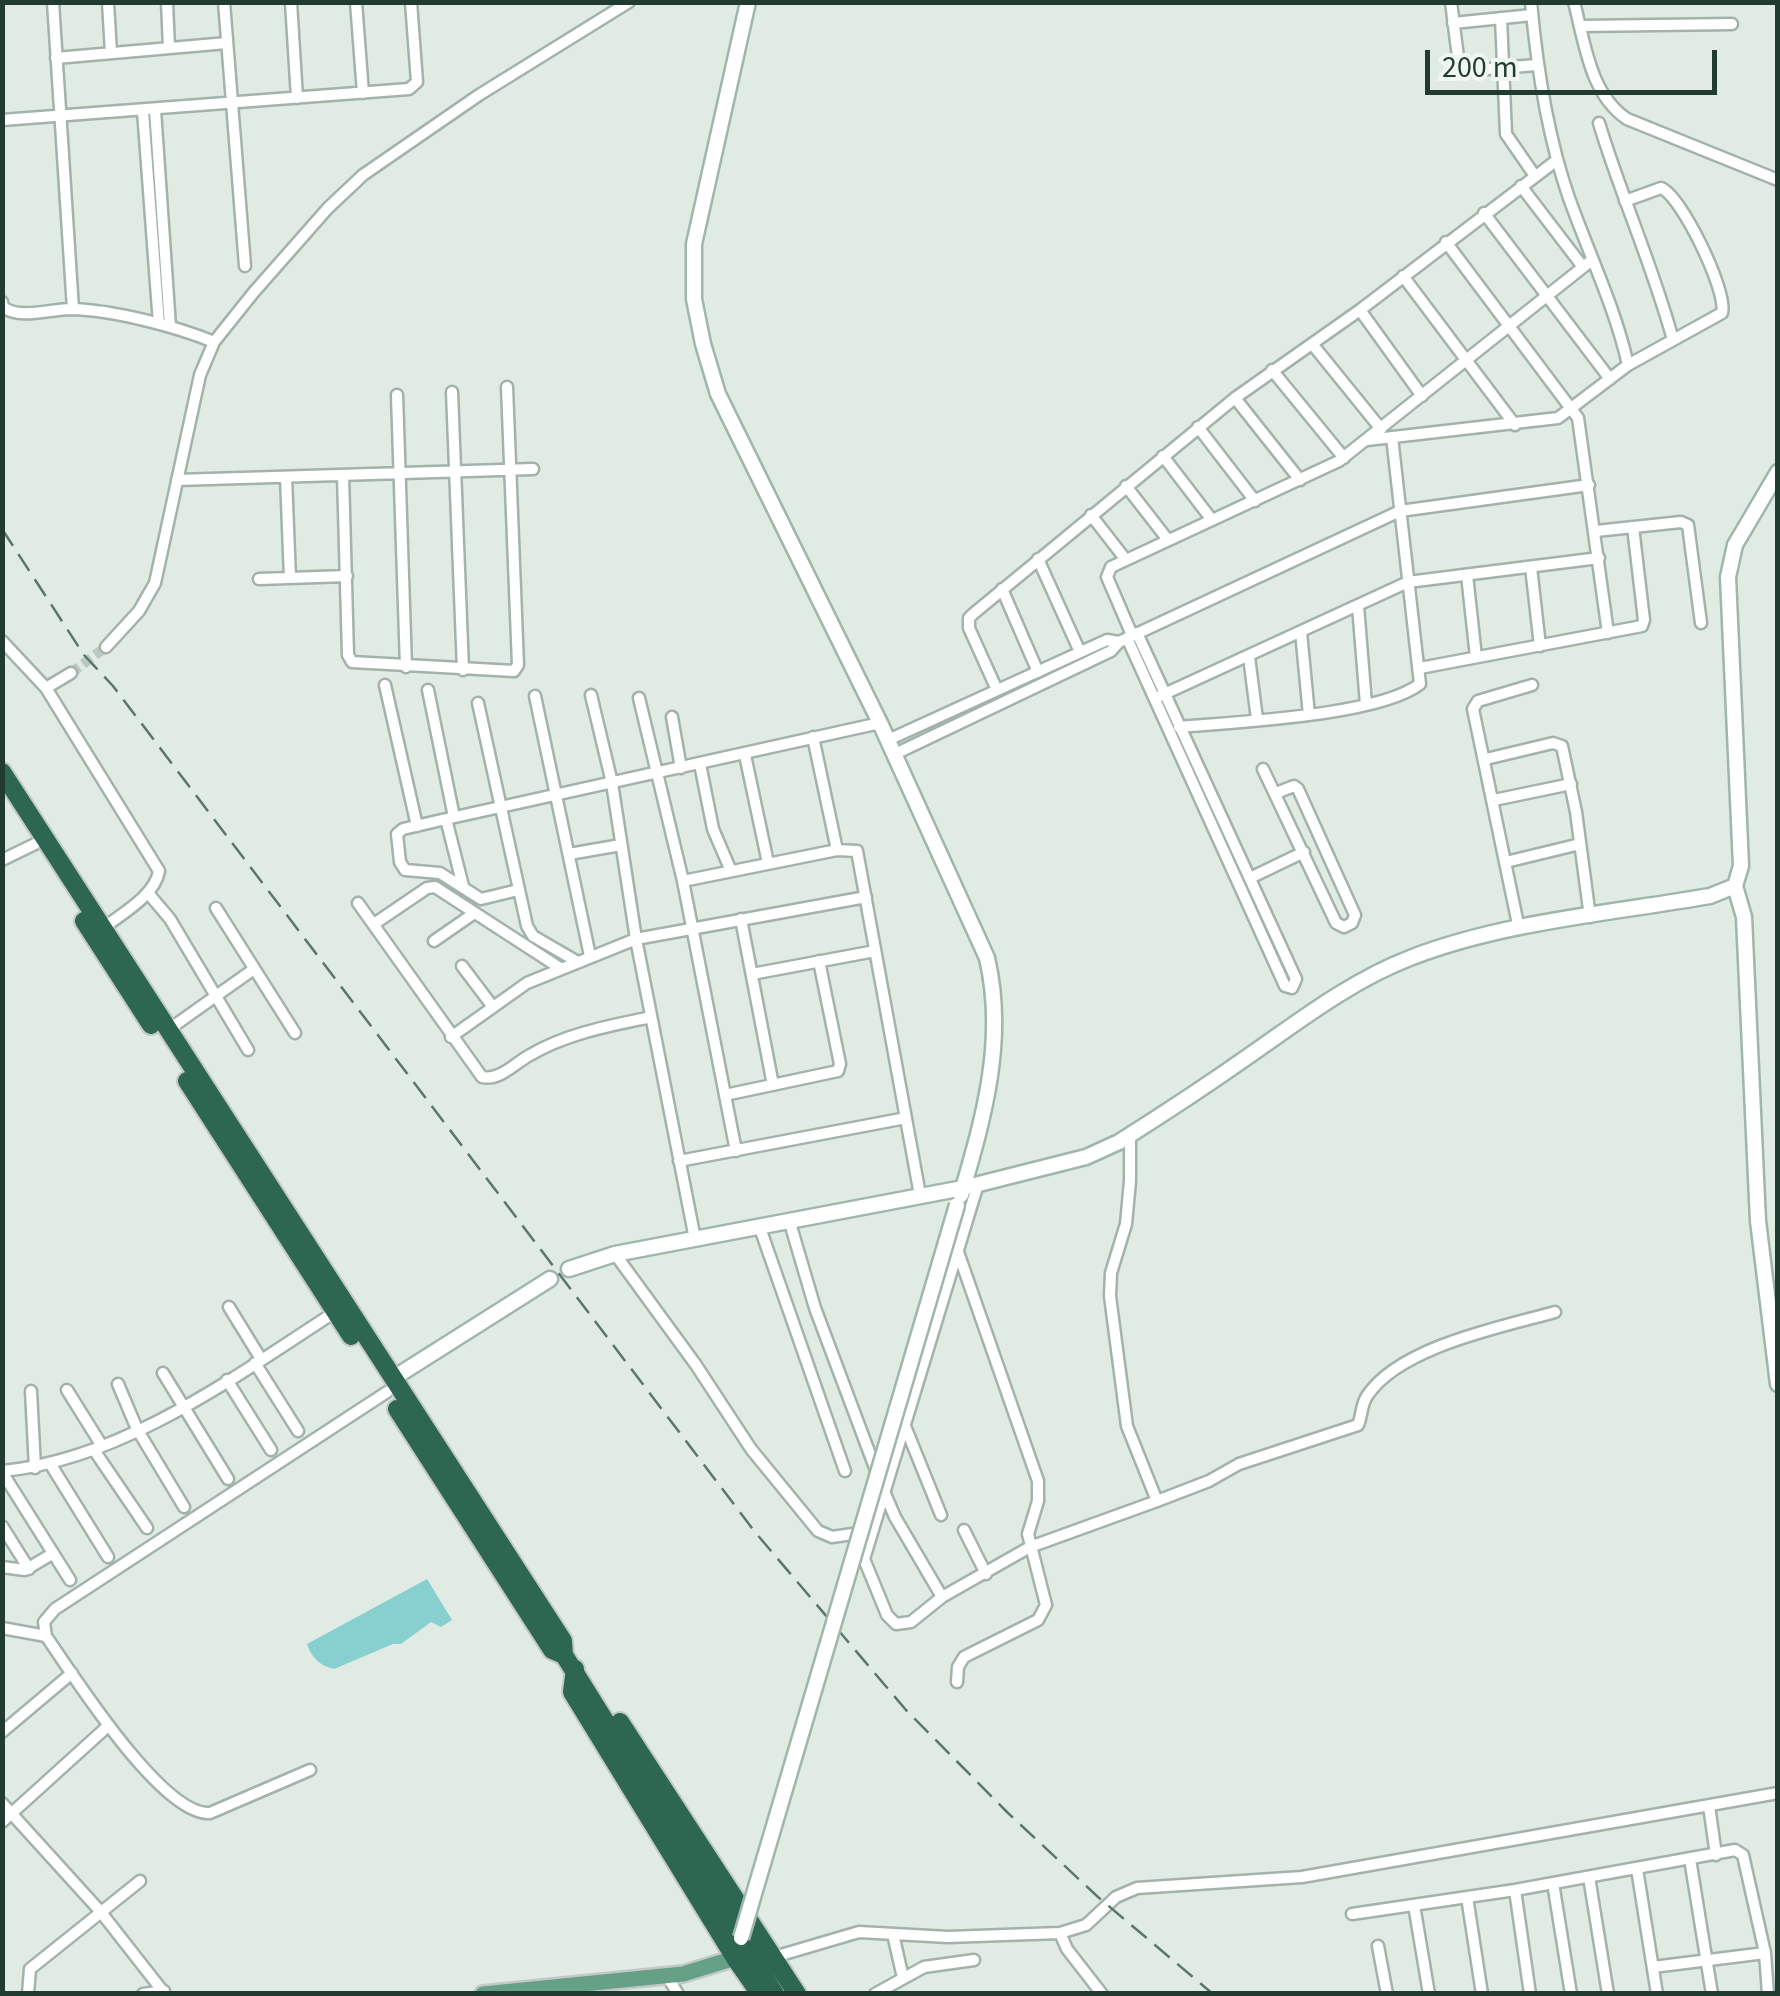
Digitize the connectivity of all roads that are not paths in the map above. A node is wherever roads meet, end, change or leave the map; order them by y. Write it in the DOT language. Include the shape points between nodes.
graph roads {
  1 [pos="52,2"];
  2 [pos="108,2"];
  3 [pos="167,2"];
  4 [pos="224,2"];
  5 [pos="291,2"];
  6 [pos="356,2"];
  7 [pos="411,2"];
  8 [pos="629,2"];
  9 [pos="748,2"];
  10 [pos="1451,2"];
  11 [pos="1574,2"];
  12 [pos="1531,8"];
  13 [pos="1501,18"];
  14 [pos="1453,23"];
  15 [pos="1732,24"];
  16 [pos="1581,26"];
  17 [pos="226,43"];
  18 [pos="169,48"];
  19 [pos="111,53"];
  20 [pos="56,58"];
  21 [pos="1536,65"];
  22 [pos="1505,68"];
  23 [pos="363,93"];
  24 [pos="297,98"];
  25 [pos="231,103"];
  26 [pos="149,110"];
  27 [pos="59,116"];
  28 [pos="2,120"];
  29 [pos="1600,123"];
  30 [pos="1557,160"];
  31 [pos="1535,176"];
  32 [pos="1778,180"];
  33 [pos="1521,186"];
  34 [pos="1625,201"];
  35 [pos="1484,213"];
  36 [pos="1446,242"];
  37 [pos="1588,264"];
  38 [pos="245,266"];
  39 [pos="1404,276"];
  40 [pos="1548,296"];
  41 [pos="2,302"];
  42 [pos="74,309"];
  43 [pos="1360,310"];
  44 [pos="164,325"];
  45 [pos="1509,326"];
  46 [pos="1673,340"];
  47 [pos="214,342"];
  48 [pos="1314,345"];
  49 [pos="1466,360"];
  50 [pos="1628,365"];
  51 [pos="1272,370"];
  52 [pos="1610,379"];
  53 [pos="507,387"];
  54 [pos="452,392"];
  55 [pos="397,395"];
  56 [pos="1422,396"];
  57 [pos="1235,398"];
  58 [pos="1573,407"];
  59 [pos="1515,425"];
  60 [pos="1198,427"];
  61 [pos="1381,428"];
  62 [pos="1392,438"];
  63 [pos="1366,440"];
  64 [pos="1163,456"];
  65 [pos="1344,458"];
  66 [pos="533,469"];
  67 [pos="510,470"];
  68 [pos="456,471"];
  69 [pos="1778,472"];
  70 [pos="398,473"];
  71 [pos="342,475"];
  72 [pos="286,477"];
  73 [pos="177,480"];
  74 [pos="1300,480"];
  75 [pos="1589,485"];
  76 [pos="1126,486"];
  77 [pos="1255,501"];
  78 [pos="1400,511"];
  79 [pos="1091,515"];
  80 [pos="1212,520"];
  81 [pos="1633,527"];
  82 [pos="1596,530"];
  83 [pos="1168,540"];
  84 [pos="1599,558"];
  85 [pos="1038,560"];
  86 [pos="1126,560"];
  87 [pos="1532,566"];
  88 [pos="1467,575"];
  89 [pos="347,576"];
  90 [pos="290,578"];
  91 [pos="259,579"];
  92 [pos="1408,582"];
  93 [pos="1002,589"];
  94 [pos="1358,606"];
  95 [pos="1700,622"];
  96 [pos="1301,632"];
  97 [pos="1608,633"];
  98 [pos="1129,637"];
  99 [pos="2,641"];
  100 [pos="106,646"];
  101 [pos="1540,646"];
  102 [pos="1080,652"];
  103 [pos="1249,656"];
  104 [pos="1476,657"];
  105 [pos="406,667"];
  106 [pos="1420,668"];
  107 [pos="463,670"];
  108 [pos="71,672"];
  109 [pos="1038,672"];
  110 [pos="385,685"];
  111 [pos="1532,685"];
  112 [pos="46,688"];
  113 [pos="428,690"];
  114 [pos="997,690"];
  115 [pos="590,695"];
  116 [pos="535,696"];
  117 [pos="1160,696"];
  118 [pos="639,698"];
  119 [pos="478,703"];
  120 [pos="1366,704"];
  121 [pos="1309,715"];
  122 [pos="672,717"];
  123 [pos="1257,719"];
  124 [pos="880,723"];
  125 [pos="1168,728"];
  126 [pos="1180,728"];
  127 [pos="812,738"];
  128 [pos="891,747"];
  129 [pos="745,755"];
  130 [pos="1486,760"];
  131 [pos="700,764"];
  132 [pos="681,768"];
  133 [pos="1263,769"];
  134 [pos="2,772"];
  135 [pos="656,773"];
  136 [pos="612,782"];
  137 [pos="1571,784"];
  138 [pos="2,792"];
  139 [pos="1276,794"];
  140 [pos="557,795"];
  141 [pos="1494,800"];
  142 [pos="501,807"];
  143 [pos="450,818"];
  144 [pos="417,826"];
  145 [pos="35,844"];
  146 [pos="1580,844"];
  147 [pos="621,845"];
  148 [pos="837,850"];
  149 [pos="1304,852"];
  150 [pos="569,854"];
  151 [pos="2,860"];
  152 [pos="1506,862"];
  153 [pos="768,863"];
  154 [pos="731,871"];
  155 [pos="1250,878"];
  156 [pos="683,881"];
  157 [pos="463,886"];
  158 [pos="1735,886"];
  159 [pos="518,890"];
  160 [pos="148,893"];
  161 [pos="866,897"];
  162 [pos="358,903"];
  163 [pos="216,908"];
  164 [pos="472,914"];
  165 [pos="1590,917"];
  166 [pos="741,919"];
  167 [pos="374,924"];
  168 [pos="693,928"];
  169 [pos="1519,929"];
  170 [pos="98,932"];
  171 [pos="636,939"];
  172 [pos="434,941"];
  173 [pos="875,950"];
  174 [pos="590,956"];
  175 [pos="819,961"];
  176 [pos="576,962"];
  177 [pos="462,966"];
  178 [pos="254,968"];
  179 [pos="560,968"];
  180 [pos="752,974"];
  181 [pos="217,995"];
  182 [pos="492,1007"];
  183 [pos="651,1017"];
  184 [pos="168,1030"];
  185 [pos="295,1033"];
  186 [pos="451,1036"];
  187 [pos="248,1050"];
  188 [pos="773,1085"];
  189 [pos="725,1095"];
  190 [pos="906,1118"];
  191 [pos="1130,1135"];
  192 [pos="736,1150"];
  193 [pos="679,1161"];
  194 [pos="978,1184"];
  195 [pos="963,1188"];
  196 [pos="920,1195"];
  197 [pos="790,1223"];
  198 [pos="760,1228"];
  199 [pos="695,1239"];
  200 [pos="958,1252"];
  201 [pos="615,1254"];
  202 [pos="569,1268"];
  203 [pos="550,1278"];
  204 [pos="229,1307"];
  205 [pos="335,1312"];
  206 [pos="1555,1312"];
  207 [pos="258,1361"];
  208 [pos="163,1373"];
  209 [pos="228,1380"];
  210 [pos="118,1384"];
  211 [pos="1778,1384"];
  212 [pos="389,1386"];
  213 [pos="67,1390"];
  214 [pos="31,1391"];
  215 [pos="181,1407"];
  216 [pos="904,1426"];
  217 [pos="137,1429"];
  218 [pos="298,1431"];
  219 [pos="98,1448"];
  220 [pos="272,1450"];
  221 [pos="50,1465"];
  222 [pos="35,1468"];
  223 [pos="845,1471"];
  224 [pos="2,1472"];
  225 [pos="228,1478"];
  226 [pos="884,1490"];
  227 [pos="1157,1501"];
  228 [pos="184,1507"];
  229 [pos="941,1515"];
  230 [pos="2,1526"];
  231 [pos="146,1528"];
  232 [pos="964,1530"];
  233 [pos="872,1531"];
  234 [pos="1030,1547"];
  235 [pos="52,1554"];
  236 [pos="108,1557"];
  237 [pos="2,1567"];
  238 [pos="29,1569"];
  239 [pos="986,1574"];
  240 [pos="70,1580"];
  241 [pos="942,1598"];
  242 [pos="2,1628"];
  243 [pos="46,1636"];
  244 [pos="573,1668"];
  245 [pos="72,1673"];
  246 [pos="957,1682"];
  247 [pos="108,1726"];
  248 [pos="2,1732"];
  249 [pos="310,1770"];
  250 [pos="1778,1792"];
  251 [pos="2,1803"];
  252 [pos="1710,1806"];
  253 [pos="7,1818"];
  254 [pos="1716,1854"];
  255 [pos="1690,1859"];
  256 [pos="1637,1869"];
  257 [pos="1589,1877"];
  258 [pos="140,1881"];
  259 [pos="1553,1883"];
  260 [pos="1515,1890"];
  261 [pos="1467,1897"];
  262 [pos="1414,1904"];
  263 [pos="100,1911"];
  264 [pos="1352,1914"];
  265 [pos="1060,1933"];
  266 [pos="893,1934"];
  267 [pos="741,1938"];
  268 [pos="1378,1946"];
  269 [pos="1764,1953"];
  270 [pos="774,1957"];
  271 [pos="734,1958"];
  272 [pos="974,1960"];
  273 [pos="1708,1960"];
  274 [pos="1653,1966"];
  275 [pos="667,1976"];
  276 [pos="902,1978"];
  277 [pos="630,1986"];
  278 [pos="552,1990"];
  279 [pos="164,1992"];
  280 [pos="28,1994"];
  281 [pos="143,1994"];
  282 [pos="482,1994"];
  283 [pos="678,1994"];
  284 [pos="760,1994"];
  285 [pos="776,1994"];
  286 [pos="797,1994"];
  287 [pos="876,1994"];
  288 [pos="1102,1994"];
  289 [pos="1387,1994"];
  290 [pos="1428,1994"];
  291 [pos="1482,1994"];
  292 [pos="1530,1994"];
  293 [pos="1571,1994"];
  294 [pos="1608,1994"];
  295 [pos="1657,1994"];
  296 [pos="1712,1994"];
  297 [pos="1768,1994"];
  1 -- 20 [label="street"];
  2 -- 19 [label="street"];
  3 -- 18 [label="street"];
  4 -- 17 [label="street"];
  5 -- 24 [label="street"];
  6 -- 23 [label="street"];
  7 -- 23 [label="street" via="415,86"];
  8 -- 47 [label="street" via="363,175"];
  9 -- 124 [label="main road" via="694,244 694,299 718,394"];
  10 -- 14 [label="street"];
  11 -- 16 [label="street"];
  12 -- 13 [label="street"];
  12 -- 21 [label="street"];
  13 -- 14 [label="street"];
  13 -- 22 [label="street"];
  14 -- 22 [label="street" via="1462,69"];
  15 -- 16 [label="street"];
  16 -- 32 [label="street" via="1596,80 1614,110"];
  17 -- 18 [label="street"];
  17 -- 25 [label="street"];
  18 -- 19 [label="street"];
  19 -- 20 [label="street"];
  20 -- 27 [label="street"];
  21 -- 22 [label="street"];
  21 -- 30 [label="street"];
  22 -- 31 [label="street" via="1506,134"];
  23 -- 24 [label="street"];
  24 -- 25 [label="street"];
  25 -- 26 [label="street"];
  25 -- 38 [label="street"];
  26 -- 27 [label="street"];
  26 -- 44 [label="street"];
  27 -- 28 [label="street"];
  27 -- 42 [label="street"];
  29 -- 34 [label="street"];
  30 -- 31 [label="street"];
  30 -- 37 [label="street"];
  31 -- 33 [label="street"];
  33 -- 35 [label="street"];
  33 -- 37 [label="street"];
  34 -- 46 [label="street"];
  34 -- 46 [label="street" via="1668,190 1723,298 1720,316"];
  35 -- 36 [label="street"];
  35 -- 40 [label="street"];
  36 -- 39 [label="street"];
  36 -- 45 [label="street"];
  37 -- 40 [label="street"];
  37 -- 50 [label="street" via="1620,330"];
  39 -- 43 [label="street"];
  39 -- 49 [label="street"];
  40 -- 45 [label="street"];
  40 -- 52 [label="street"];
  41 -- 42 [label="street" via="12,313"];
  42 -- 44 [label="street"];
  43 -- 48 [label="street"];
  43 -- 56 [label="street"];
  44 -- 47 [label="street"];
  45 -- 49 [label="street"];
  45 -- 58 [label="street"];
  46 -- 50 [label="street"];
  47 -- 73 [label="street" via="200,374"];
  48 -- 51 [label="street"];
  48 -- 61 [label="street"];
  49 -- 56 [label="street"];
  49 -- 59 [label="street"];
  50 -- 52 [label="street"];
  51 -- 57 [label="street"];
  51 -- 65 [label="street"];
  52 -- 58 [label="street"];
  53 -- 67 [label="street"];
  54 -- 68 [label="street"];
  55 -- 70 [label="street"];
  56 -- 61 [label="street"];
  57 -- 60 [label="street"];
  57 -- 74 [label="street"];
  58 -- 59 [label="street" via="1558,418"];
  58 -- 75 [label="street"];
  59 -- 62 [label="street"];
  60 -- 64 [label="street"];
  60 -- 77 [label="street"];
  61 -- 63 [label="street"];
  62 -- 63 [label="street"];
  62 -- 78 [label="street"];
  63 -- 65 [label="street"];
  64 -- 76 [label="street"];
  64 -- 80 [label="street"];
  65 -- 74 [label="street"];
  66 -- 67 [label="street"];
  67 -- 68 [label="street"];
  67 -- 107 [label="street" via="518,665 509,672"];
  68 -- 70 [label="street"];
  68 -- 107 [label="street"];
  69 -- 158 [label="main road" via="1735,545 1728,577 1742,866"];
  70 -- 71 [label="street"];
  70 -- 105 [label="street"];
  71 -- 72 [label="street"];
  71 -- 89 [label="street"];
  72 -- 73 [label="street"];
  72 -- 90 [label="street"];
  73 -- 100 [label="street" via="155,582"];
  74 -- 77 [label="street"];
  75 -- 78 [label="street"];
  75 -- 82 [label="street"];
  76 -- 79 [label="street"];
  76 -- 83 [label="street"];
  77 -- 80 [label="street"];
  78 -- 92 [label="street"];
  78 -- 98 [label="street"];
  79 -- 85 [label="street"];
  79 -- 86 [label="street"];
  80 -- 83 [label="street"];
  81 -- 82 [label="street"];
  81 -- 95 [label="street" via="1688,526"];
  81 -- 97 [label="street" via="1644,623"];
  82 -- 84 [label="street"];
  83 -- 86 [label="street"];
  84 -- 87 [label="street"];
  84 -- 97 [label="street"];
  85 -- 93 [label="street"];
  85 -- 102 [label="street"];
  86 -- 98 [label="street" via="1111,566 1107,577"];
  87 -- 88 [label="street"];
  87 -- 101 [label="street"];
  88 -- 92 [label="street"];
  88 -- 104 [label="street"];
  89 -- 90 [label="street"];
  89 -- 105 [label="street" via="352,662"];
  90 -- 91 [label="street"];
  92 -- 94 [label="street"];
  92 -- 106 [label="street"];
  93 -- 109 [label="street"];
  93 -- 114 [label="street" via="968,622"];
  94 -- 96 [label="street"];
  94 -- 120 [label="street"];
  96 -- 103 [label="street"];
  96 -- 121 [label="street"];
  97 -- 101 [label="street"];
  98 -- 102 [label="street"];
  98 -- 117 [label="street"];
  98 -- 128 [label="street"];
  99 -- 112 [label="street"];
  101 -- 104 [label="street"];
  102 -- 109 [label="street"];
  103 -- 117 [label="street"];
  103 -- 123 [label="street"];
  104 -- 106 [label="street"];
  105 -- 107 [label="street"];
  106 -- 120 [label="street" via="1418,687"];
  108 -- 112 [label="street"];
  109 -- 114 [label="street"];
  110 -- 144 [label="street"];
  111 -- 130 [label="street" via="1474,704"];
  112 -- 160 [label="street" via="155,861 158,878"];
  113 -- 143 [label="street"];
  114 -- 128 [label="street"];
  115 -- 136 [label="street"];
  116 -- 140 [label="street"];
  117 -- 125 [label="street"];
  117 -- 126 [label="street"];
  118 -- 135 [label="street"];
  119 -- 142 [label="street"];
  120 -- 121 [label="street"];
  121 -- 123 [label="street"];
  122 -- 132 [label="street"];
  123 -- 126 [label="street"];
  124 -- 127 [label="street"];
  124 -- 128 [label="main road"];
  125 -- 126 [label="street"];
  125 -- 155 [label="street" via="1285,986 1292,988 1296,979"];
  126 -- 155 [label="street"];
  127 -- 129 [label="street"];
  127 -- 148 [label="street"];
  128 -- 195 [label="main road" via="978,934 994,986 991,1080"];
  129 -- 131 [label="street"];
  129 -- 153 [label="street"];
  130 -- 137 [label="street" via="1557,743"];
  130 -- 141 [label="street"];
  131 -- 132 [label="street"];
  131 -- 154 [label="street" via="713,828"];
  132 -- 135 [label="street"];
  133 -- 139 [label="street"];
  134 -- 170 [label="highway"];
  135 -- 136 [label="street"];
  135 -- 156 [label="street"];
  136 -- 140 [label="street"];
  136 -- 147 [label="street"];
  137 -- 141 [label="street"];
  137 -- 146 [label="street"];
  138 -- 145 [label="highway"];
  139 -- 149 [label="street"];
  139 -- 149 [label="street" via="1298,789 1355,915 1352,923 1336,924"];
  140 -- 142 [label="street"];
  140 -- 150 [label="street"];
  141 -- 152 [label="street"];
  142 -- 143 [label="street"];
  142 -- 159 [label="street"];
  143 -- 144 [label="street"];
  143 -- 157 [label="street"];
  144 -- 157 [label="street" via="396,834 402,867 436,871"];
  145 -- 151 [label="street"];
  145 -- 170 [label="highway"];
  146 -- 152 [label="street"];
  146 -- 165 [label="street"];
  147 -- 150 [label="street"];
  147 -- 171 [label="street"];
  148 -- 153 [label="street"];
  148 -- 161 [label="street" via="857,851"];
  149 -- 155 [label="street"];
  150 -- 174 [label="street"];
  152 -- 169 [label="street"];
  153 -- 154 [label="street"];
  154 -- 156 [label="street"];
  156 -- 168 [label="street"];
  157 -- 159 [label="street" via="481,899"];
  158 -- 165 [label="main road"];
  158 -- 211 [label="main road" via="1744,917 1758,1222"];
  159 -- 176 [label="street" via="530,932"];
  160 -- 170 [label="street"];
  160 -- 181 [label="street"];
  161 -- 166 [label="street"];
  161 -- 173 [label="street"];
  162 -- 167 [label="street"];
  163 -- 178 [label="street"];
  164 -- 167 [label="street" via="430,887"];
  164 -- 172 [label="street"];
  164 -- 179 [label="street"];
  165 -- 169 [label="main road"];
  166 -- 168 [label="street"];
  166 -- 180 [label="street"];
  167 -- 186 [label="street"];
  168 -- 171 [label="street"];
  168 -- 189 [label="street"];
  169 -- 191 [label="main road" via="1441,947 1373,974"];
  170 -- 184 [label="highway"];
  170 -- 205 [label="highway"];
  171 -- 174 [label="street"];
  171 -- 183 [label="street"];
  173 -- 175 [label="street"];
  173 -- 190 [label="street"];
  174 -- 176 [label="street"];
  175 -- 180 [label="street"];
  175 -- 188 [label="street" via="840,1068"];
  176 -- 179 [label="street"];
  177 -- 182 [label="street"];
  178 -- 181 [label="street"];
  178 -- 185 [label="street"];
  179 -- 182 [label="street"];
  180 -- 188 [label="street"];
  181 -- 184 [label="street"];
  181 -- 187 [label="street"];
  182 -- 186 [label="street"];
  183 -- 186 [label="street" via="568,1035 491,1079 482,1077"];
  183 -- 193 [label="street"];
  184 -- 212 [label="highway"];
  188 -- 189 [label="street"];
  189 -- 192 [label="street"];
  190 -- 192 [label="street"];
  190 -- 196 [label="street"];
  191 -- 194 [label="main road" via="1086,1157"];
  191 -- 227 [label="street" via="1126,1224 1110,1296 1127,1426"];
  192 -- 193 [label="street"];
  193 -- 199 [label="street"];
  194 -- 195 [label="main road"];
  194 -- 200 [label="street"];
  195 -- 196 [label="main road"];
  195 -- 267 [label="main road, bridge"];
  196 -- 197 [label="main road"];
  197 -- 198 [label="main road"];
  197 -- 226 [label="street"];
  198 -- 199 [label="main road"];
  198 -- 223 [label="street"];
  199 -- 201 [label="main road"];
  200 -- 216 [label="street"];
  200 -- 234 [label="street" via="1038,1482"];
  201 -- 202 [label="main road"];
  201 -- 233 [label="street" via="818,1531 832,1537"];
  203 -- 212 [label="main road"];
  204 -- 207 [label="street"];
  205 -- 207 [label="street"];
  205 -- 212 [label="highway"];
  206 -- 227 [label="street" via="1413,1359 1368,1394 1358,1425 1239,1464"];
  207 -- 209 [label="street"];
  207 -- 218 [label="street"];
  208 -- 215 [label="street"];
  209 -- 215 [label="street"];
  209 -- 220 [label="street"];
  210 -- 217 [label="street"];
  212 -- 243 [label="street" via="54,1608 44,1622"];
  212 -- 244 [label="highway" via="552,1650"];
  213 -- 219 [label="street"];
  214 -- 222 [label="street"];
  215 -- 217 [label="street"];
  215 -- 225 [label="street"];
  216 -- 226 [label="street"];
  216 -- 229 [label="street"];
  217 -- 219 [label="street"];
  217 -- 228 [label="street"];
  219 -- 221 [label="street"];
  219 -- 231 [label="street"];
  221 -- 222 [label="street"];
  221 -- 236 [label="street"];
  222 -- 224 [label="street"];
  224 -- 235 [label="street"];
  226 -- 233 [label="street"];
  226 -- 241 [label="street"];
  227 -- 234 [label="street"];
  230 -- 238 [label="street"];
  232 -- 239 [label="street"];
  233 -- 241 [label="street" via="865,1564 891,1621 911,1622"];
  234 -- 239 [label="street"];
  234 -- 246 [label="street" via="1044,1591 1042,1616 964,1657"];
  235 -- 238 [label="street"];
  235 -- 240 [label="street"];
  237 -- 238 [label="street"];
  239 -- 241 [label="street"];
  242 -- 243 [label="street"];
  243 -- 245 [label="street"];
  244 -- 267 [label="highway"];
  244 -- 270 [label="highway" via="593,1680"];
  244 -- 271 [label="highway" via="572,1692"];
  245 -- 247 [label="street"];
  245 -- 248 [label="street"];
  247 -- 249 [label="street" via="187,1808 202,1813"];
  247 -- 253 [label="street"];
  250 -- 252 [label="street"];
  251 -- 253 [label="street"];
  252 -- 254 [label="street"];
  252 -- 265 [label="street" via="1302,1877 1138,1888 1086,1924"];
  253 -- 263 [label="street"];
  254 -- 255 [label="street"];
  254 -- 269 [label="street" via="1743,1855"];
  255 -- 256 [label="street"];
  255 -- 273 [label="street"];
  256 -- 257 [label="street"];
  256 -- 274 [label="street"];
  257 -- 259 [label="street"];
  257 -- 294 [label="street"];
  258 -- 263 [label="street"];
  259 -- 260 [label="street"];
  259 -- 293 [label="street"];
  260 -- 261 [label="street"];
  260 -- 292 [label="street"];
  261 -- 262 [label="street"];
  261 -- 291 [label="street"];
  262 -- 264 [label="street"];
  262 -- 290 [label="street"];
  263 -- 279 [label="street"];
  263 -- 280 [label="street" via="30,1968"];
  265 -- 266 [label="street"];
  265 -- 288 [label="street"];
  266 -- 270 [label="street" via="846,1934"];
  266 -- 276 [label="street"];
  267 -- 285 [label="highway"];
  268 -- 289 [label="street"];
  269 -- 273 [label="street"];
  269 -- 297 [label="street"];
  270 -- 286 [label="highway"];
  271 -- 275 [label="main road"];
  271 -- 284 [label="highway"];
  272 -- 276 [label="street" via="924,1967"];
  273 -- 274 [label="street"];
  273 -- 296 [label="street"];
  274 -- 295 [label="street"];
  275 -- 277 [label="main road"];
  275 -- 283 [label="street"];
  276 -- 287 [label="street"];
  277 -- 278 [label="main road"];
  278 -- 282 [label="main road"];
  279 -- 281 [label="street"];
}
